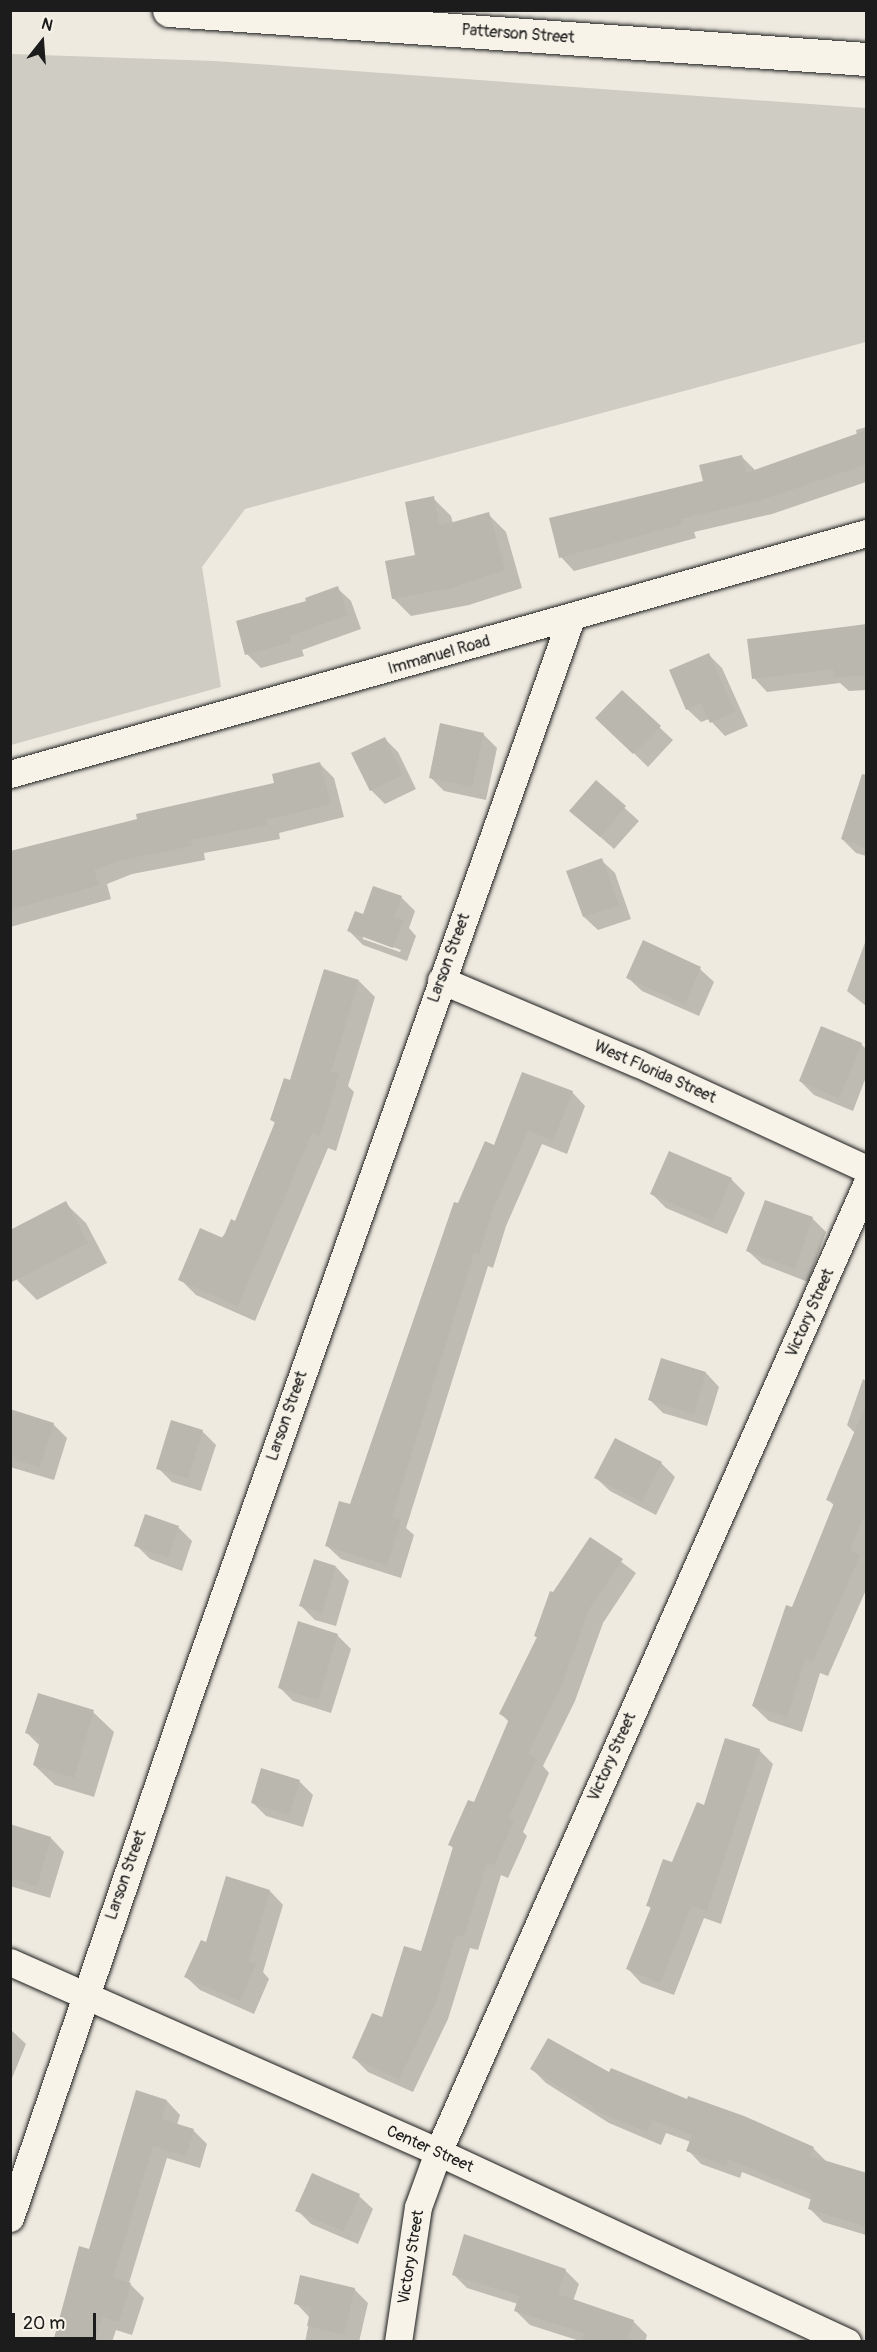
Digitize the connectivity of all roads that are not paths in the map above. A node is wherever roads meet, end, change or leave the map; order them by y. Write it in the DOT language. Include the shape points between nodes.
graph roads {
  1 [pos="169,10"];
  2 [pos="867,59"];
  3 [pos="867,533"];
  4 [pos="571,618"];
  5 [pos="10,774"];
  6 [pos="441,980"];
  7 [pos="867,1169"];
  8 [pos="867,1185"];
  9 [pos="10,1962"];
  10 [pos="85,1995"];
  11 [pos="438,2152"];
  12 [pos="10,2218"];
  13 [pos="867,2332"];
  14 [pos="398,2342"];
  15 [pos="847,2342"];
  16 [pos="862,2342"];
  1 -- 2 [label="main road, Patterson Street"];
  3 -- 4 [label="street, Immanuel Road"];
  4 -- 5 [label="street, Immanuel Road"];
  4 -- 6 [label="street, Larson Street"];
  6 -- 7 [label="street, West Florida Street" via="637,1063"];
  6 -- 10 [label="street, Larson Street"];
  8 -- 11 [label="street, Victory Street"];
  9 -- 10 [label="street, Center Street"];
  10 -- 11 [label="street, Center Street"];
  10 -- 12 [label="street, Larson Street"];
  11 -- 14 [label="street, Victory Street" via="418,2207"];
  11 -- 15 [label="street, Center Street"];
  13 -- 16 [label="street"];
}
